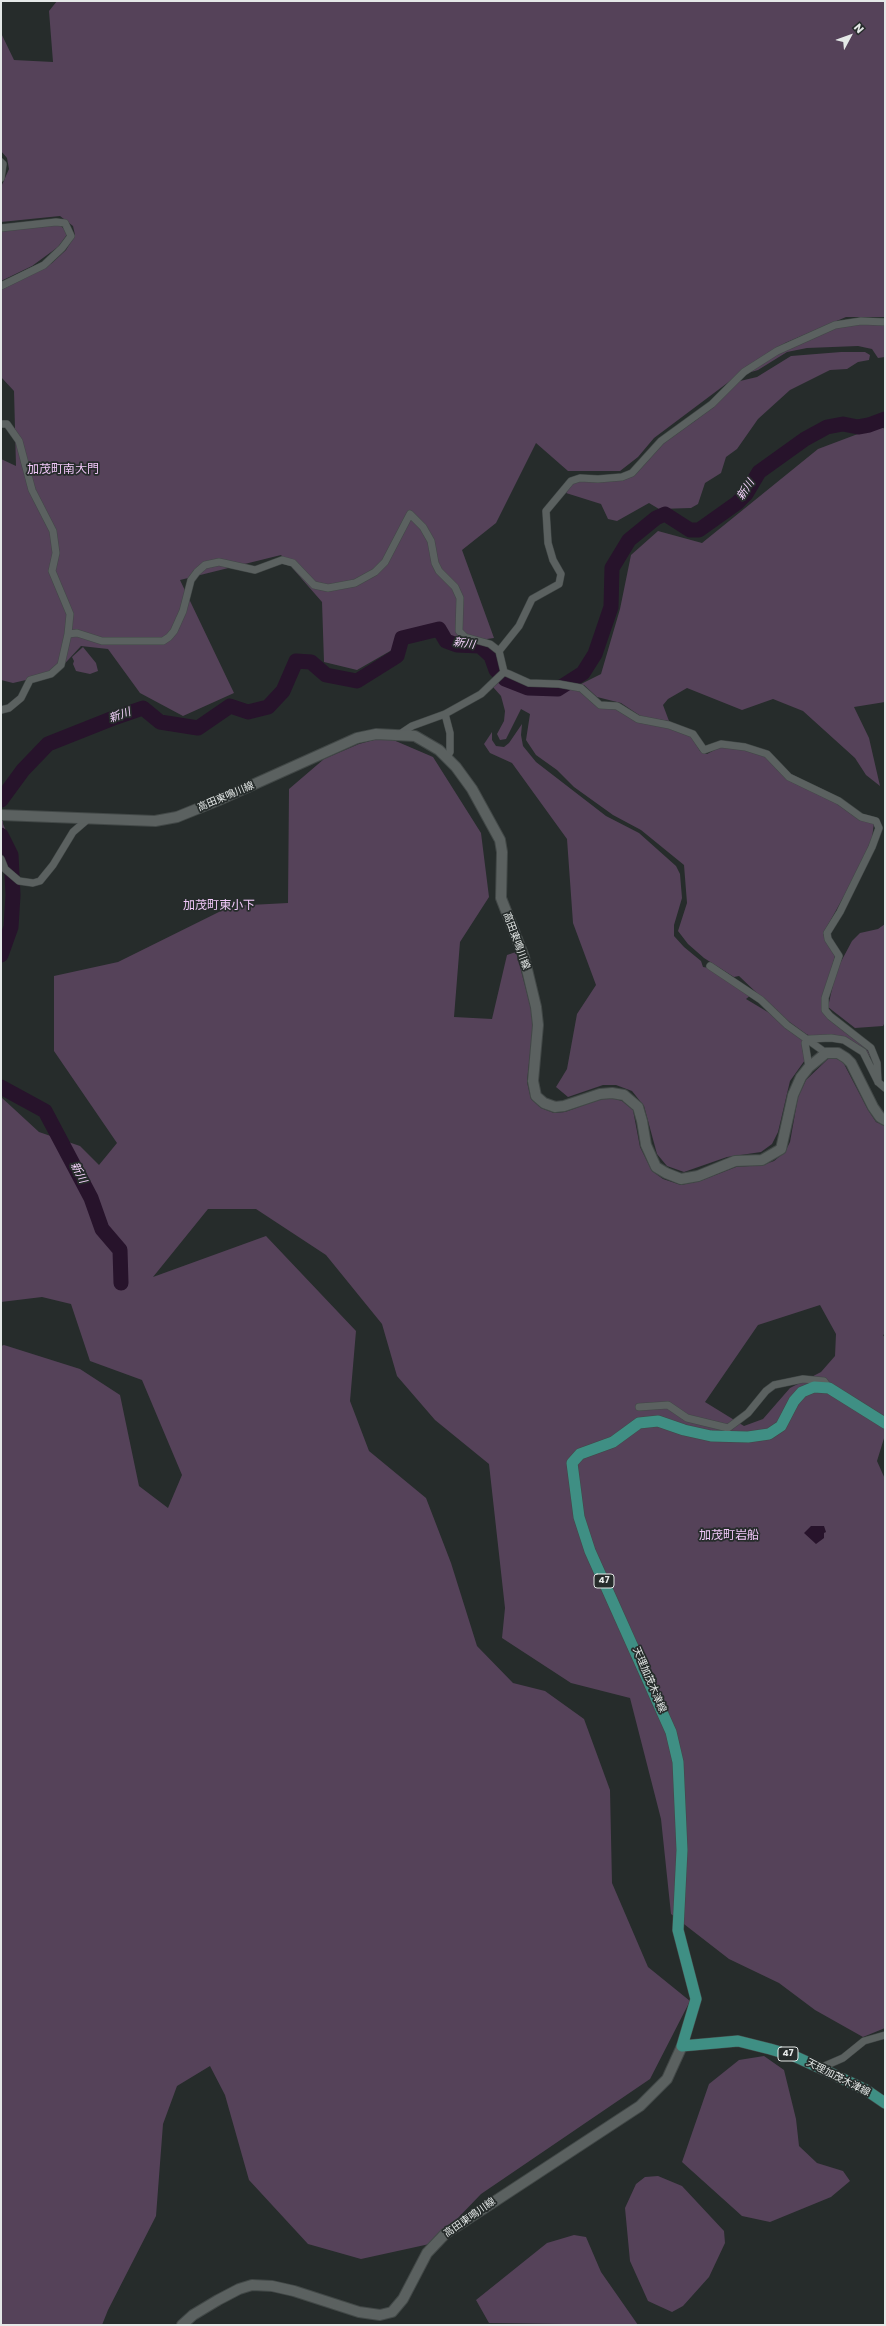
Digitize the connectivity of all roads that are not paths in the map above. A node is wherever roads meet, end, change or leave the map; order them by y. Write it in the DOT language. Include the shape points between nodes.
graph roads {
  1 [pos="1,162"];
  2 [pos="1,178"];
  3 [pos="1,228"];
  4 [pos="1,286"];
  5 [pos="885,322"];
  6 [pos="1,424"];
  7 [pos="68,634"];
  8 [pos="499,651"];
  9 [pos="504,672"];
  10 [pos="1,710"];
  11 [pos="445,714"];
  12 [pos="400,734"];
  13 [pos="447,757"];
  14 [pos="4,815"];
  15 [pos="88,819"];
  16 [pos="1,859"];
  17 [pos="710,966"];
  18 [pos="809,1039"];
  19 [pos="826,1054"];
  20 [pos="809,1067"];
  21 [pos="883,1085"];
  22 [pos="885,1120"];
  23 [pos="829,1388"];
  24 [pos="639,1407"];
  25 [pos="885,1423"];
  26 [pos="885,2035"];
  27 [pos="682,2046"];
  28 [pos="820,2068"];
  29 [pos="885,2103"];
  30 [pos="182,2325"];
  1 -- 2 [label="street"];
  3 -- 4 [label="street" via="65,223 71,236 44,265"];
  5 -- 8 [label="street" via="850,322 835,325 777,350 744,372 697,416 667,435 632,473 622,477 580,478 571,482 546,511 548,543 561,574 559,584 532,599 519,626"];
  6 -- 7 [label="street" via="6,424 19,441 32,490 53,531 56,553 52,571 70,614"];
  7 -- 8 [label="street" via="77,632 102,641 163,641 174,631 183,611 191,580 205,565 219,562 255,570 282,560 293,563 314,585 328,588 355,583 375,572 385,562 410,514 423,527 431,541 439,571 455,587 460,598 459,631 465,637 490,644"];
  7 -- 10 [label="street" via="61,665 51,674 30,680 21,698 9,708"];
  8 -- 9 [label="street"];
  9 -- 11 [label="street" via="480,694"];
  9 -- 21 [label="street" via="529,683 581,688 600,705 617,706 638,719 669,725 693,734 704,750 721,744 745,747 767,754 789,777 839,801 861,817 876,821 879,828 872,847 827,933 839,956 825,998 825,1010 871,1048"];
  11 -- 12 [label="street" via="412,726"];
  11 -- 13 [label="street" via="450,733 450,752"];
  12 -- 13 [label="main road, 高田東鳴川線" via="415,736"];
  12 -- 15 [label="main road, 高田東鳴川線" via="376,734 357,738 219,800 177,816 155,821"];
  13 -- 20 [label="main road, 高田東鳴川線" via="472,789 500,840 500,890 524,957 536,1007 538,1026 533,1081 536,1096 544,1103 555,1107 600,1094 624,1096 638,1107 646,1145 656,1166 666,1174 681,1179 698,1176 735,1161 762,1160 781,1149 793,1095"];
  14 -- 15 [label="main road, 高田東鳴川線"];
  15 -- 16 [label="street" via="73,832 53,866 40,881 19,881 5,869"];
  17 -- 18 [label="street" via="746,988 787,1025"];
  18 -- 19 [label="street"];
  18 -- 20 [label="street" via="805,1043"];
  18 -- 21 [label="street" via="831,1038 853,1044 863,1052"];
  19 -- 20 [label="main road, 高田東鳴川線"];
  19 -- 22 [label="main road" via="838,1053 851,1063 873,1107"];
  23 -- 24 [label="street" via="824,1381 803,1379 774,1385 748,1413 728,1428 687,1418 668,1405"];
  23 -- 25 [label="main road"];
  23 -- 27 [label="main road, 天理加茂木津線 / 47" via="814,1387 802,1392 780,1426 769,1434 748,1437 711,1436 658,1421 639,1423 613,1442 580,1454 572,1463 579,1517 590,1551 668,1725 678,1762 682,1850 678,1930 696,1999"];
  26 -- 28 [label="street" via="864,2041 843,2058"];
  27 -- 28 [label="main road, 天理加茂木津線 / 47" via="738,2041 794,2056"];
  27 -- 30 [label="main road, 高田東鳴川線" via="667,2079 640,2106 445,2234 427,2253 403,2299 392,2312 380,2315 359,2312 272,2286 252,2285 239,2288 193,2315"];
  28 -- 29 [label="main road, 天理加茂木津線 / 47" via="866,2090"];
}
